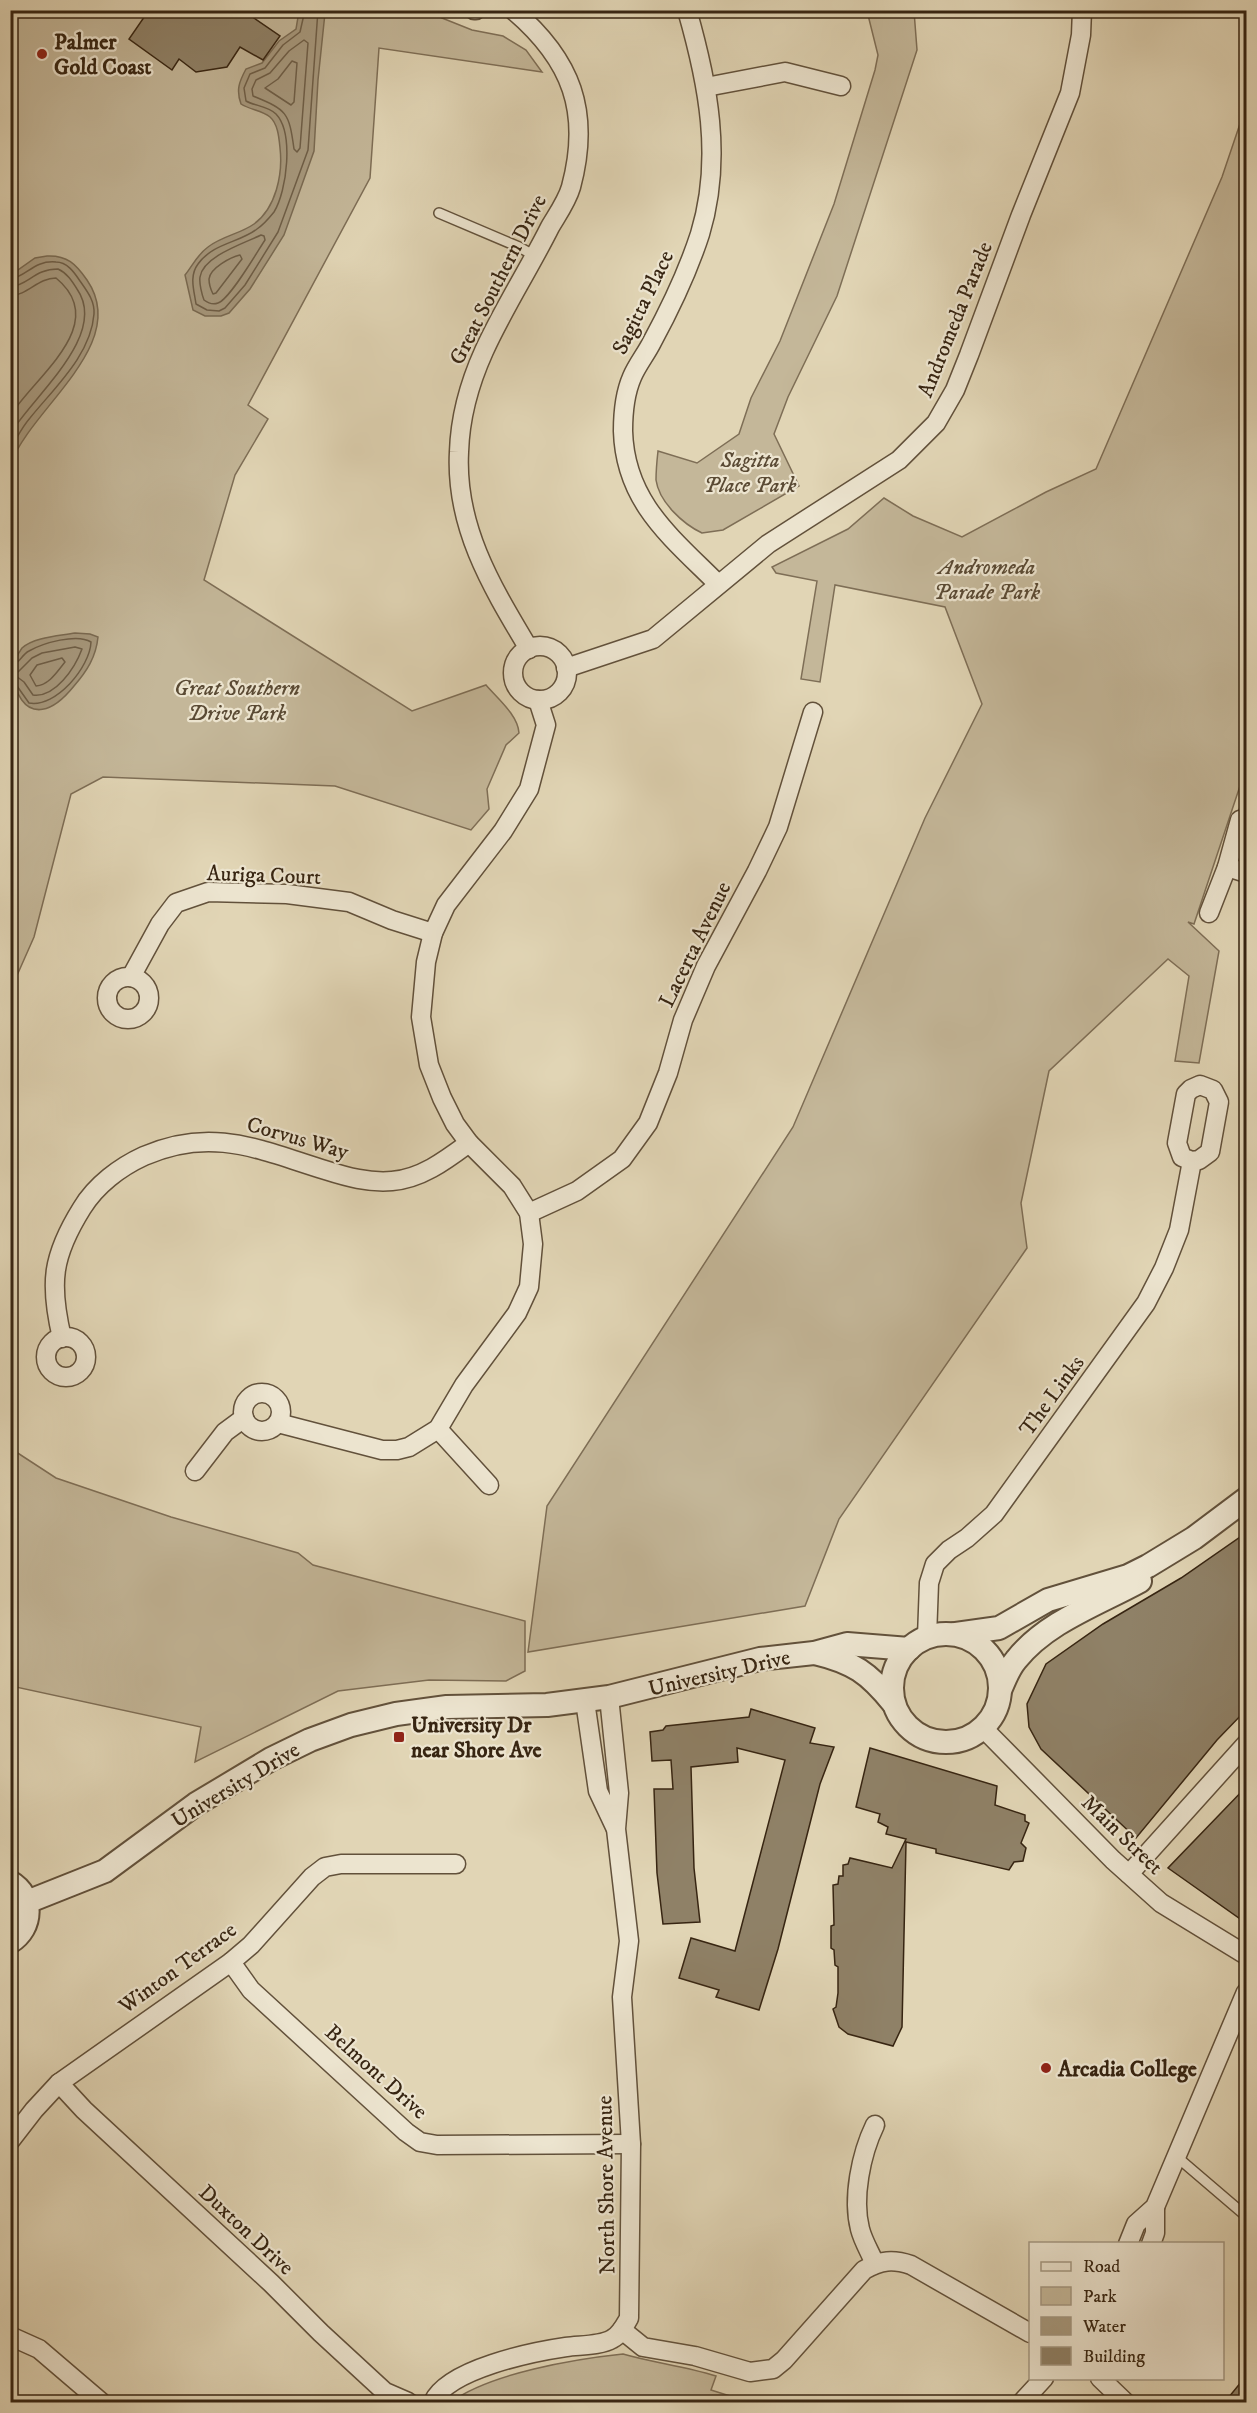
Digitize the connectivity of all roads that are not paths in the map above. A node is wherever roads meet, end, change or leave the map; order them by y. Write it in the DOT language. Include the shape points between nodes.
graph roads {
  1 [pos="513,10"];
  2 [pos="687,10"];
  3 [pos="1082,10"];
  4 [pos="841,86"];
  5 [pos="706,87"];
  6 [pos="439,213"];
  7 [pos="536,256"];
  8 [pos="718,584"];
  9 [pos="529,649"];
  10 [pos="566,668"];
  11 [pos="538,700"];
  12 [pos="813,712"];
  13 [pos="1243,813"];
  14 [pos="1227,867"];
  15 [pos="1246,873"];
  16 [pos="1209,913"];
  17 [pos="433,933"];
  18 [pos="131,977"];
  19 [pos="469,1143"];
  20 [pos="1192,1161"];
  21 [pos="529,1213"];
  22 [pos="62,1338"];
  23 [pos="244,1418"];
  24 [pos="278,1423"];
  25 [pos="438,1429"];
  26 [pos="195,1471"];
  27 [pos="489,1485"];
  28 [pos="1246,1499"];
  29 [pos="1246,1512"];
  30 [pos="928,1640"];
  31 [pos="814,1653"];
  32 [pos="1000,1688"];
  33 [pos="609,1697"];
  34 [pos="585,1701"];
  35 [pos="893,1703"];
  36 [pos="982,1728"];
  37 [pos="1246,1744"];
  38 [pos="616,1829"];
  39 [pos="456,1864"];
  40 [pos="1129,1874"];
  41 [pos="10,1882"];
  42 [pos="27,1902"];
  43 [pos="10,1942"];
  44 [pos="1246,1955"];
  45 [pos="231,1962"];
  46 [pos="1246,1992"];
  47 [pos="59,2083"];
  48 [pos="874,2125"];
  49 [pos="10,2141"];
  50 [pos="631,2144"];
  51 [pos="1177,2157"];
  52 [pos="1155,2206"];
  53 [pos="1246,2217"];
  54 [pos="1129,2242"];
  55 [pos="1152,2242"];
  56 [pos="874,2264"];
  57 [pos="622,2330"];
  58 [pos="1029,2332"];
  59 [pos="10,2336"];
  60 [pos="1043,2380"];
  61 [pos="1101,2380"];
  62 [pos="101,2403"];
  63 [pos="408,2403"];
  64 [pos="433,2403"];
  65 [pos="1022,2403"];
  66 [pos="1125,2403"];
  1 -- 7 [label="street, Great Southern Drive" via="555,54 574,90 579,136 570,189"];
  2 -- 5 [label="street, Sagitta Place"];
  3 -- 8 [label="street, Andromeda Parade" via="1070,93 955,390 936,423 899,460 768,544"];
  4 -- 5 [label="street" via="785,72"];
  5 -- 8 [label="street, Sagitta Place" via="712,132 708,199 700,233 682,281 631,378 623,434 629,474 645,504 666,532"];
  6 -- 7 [label="lane"];
  7 -- 9 [label="street, Great Southern Drive" via="484,350 472,381 459,452 470,538"];
  8 -- 10 [label="street, Andromeda Parade" via="653,639"];
  9 -- 10 [label="street" via="552,649"];
  9 -- 11 [label="street" via="516,661 514,678 522,693"];
  10 -- 11 [label="street" via="565,684 560,691"];
  11 -- 17 [label="street" via="546,725 529,789 503,831 446,906"];
  12 -- 21 [label="street, Lacerta Avenue" via="778,827 706,966 648,1123 622,1159 576,1191"];
  13 -- 14 [label="street"];
  14 -- 15 [label="street"];
  14 -- 16 [label="street"];
  17 -- 18 [label="street, Auriga Court" via="349,902 287,894 208,892 176,903 159,924"];
  17 -- 19 [label="street" via="423,990 424,1039 442,1098"];
  19 -- 21 [label="street" via="512,1186"];
  19 -- 22 [label="street, Corvus Way" via="418,1175 395,1181 343,1175 252,1146 221,1141 188,1142 130,1163 85,1203 58,1252 55,1310"];
  20 -- 30 [label="street, The Links" via="1179,1230 1146,1303 994,1514 935,1564 928,1583"];
  21 -- 25 [label="street" via="534,1244 529,1287 517,1313 464,1385"];
  23 -- 24 [label="street" via="251,1428 262,1431"];
  23 -- 24 [label="street" via="247,1400 264,1393 279,1404"];
  23 -- 26 [label="street" via="225,1432"];
  24 -- 25 [label="street" via="346,1442 397,1450"];
  25 -- 27 [label="street"];
  28 -- 30 [label="street, University Drive" via="1194,1538 1128,1576 1048,1600 999,1628"];
  29 -- 32 [label="street" via="1190,1553 1036,1639 1015,1661"];
  30 -- 31 [label="street, University Drive" via="847,1644"];
  30 -- 32 [label="street" via="964,1638 979,1645 994,1664"];
  30 -- 35 [label="street" via="899,1660 893,1674"];
  31 -- 33 [label="street, University Drive" via="760,1659"];
  31 -- 35 [label="street, University Drive" via="841,1659 875,1680"];
  32 -- 36 [label="street" via="992,1717"];
  33 -- 34 [label="street, University Drive"];
  33 -- 38 [label="street, North Shore Avenue" via="619,1792"];
  34 -- 38 [label="street, North Shore Avenue" via="598,1791"];
  34 -- 42 [label="street, University Drive" via="447,1707 351,1725 271,1759 196,1804 105,1871"];
  35 -- 36 [label="street" via="901,1720 914,1733 931,1741 958,1741"];
  36 -- 40 [label="street, Main Street"];
  37 -- 40 [label="street"];
  38 -- 50 [label="street, North Shore Avenue" via="628,1941 621,1997"];
  39 -- 45 [label="street, Winton Terrace" via="325,1867"];
  40 -- 44 [label="street, Main Street" via="1161,1903"];
  41 -- 42 [label="street"];
  42 -- 43 [label="street" via="27,1924"];
  45 -- 47 [label="street, Winton Terrace"];
  45 -- 50 [label="street, Belmont Drive" via="251,1990 420,2142"];
  46 -- 51 [label="street"];
  47 -- 49 [label="street, Winton Terrace"];
  47 -- 63 [label="street, Duxton Drive" via="385,2392"];
  48 -- 56 [label="street" via="861,2162 859,2215"];
  50 -- 57 [label="street, North Shore Avenue" via="631,2304"];
  51 -- 52 [label="street"];
  51 -- 53 [label="lane"];
  52 -- 54 [label="street" via="1136,2224"];
  52 -- 55 [label="street"];
  56 -- 57 [label="street" via="784,2360 762,2372 644,2347"];
  56 -- 58 [label="street" via="898,2260 911,2265"];
  57 -- 64 [label="street" via="613,2339 492,2364 451,2382"];
  59 -- 62 [label="street" via="39,2349"];
  60 -- 65 [label="street"];
  61 -- 66 [label="street"];
}
